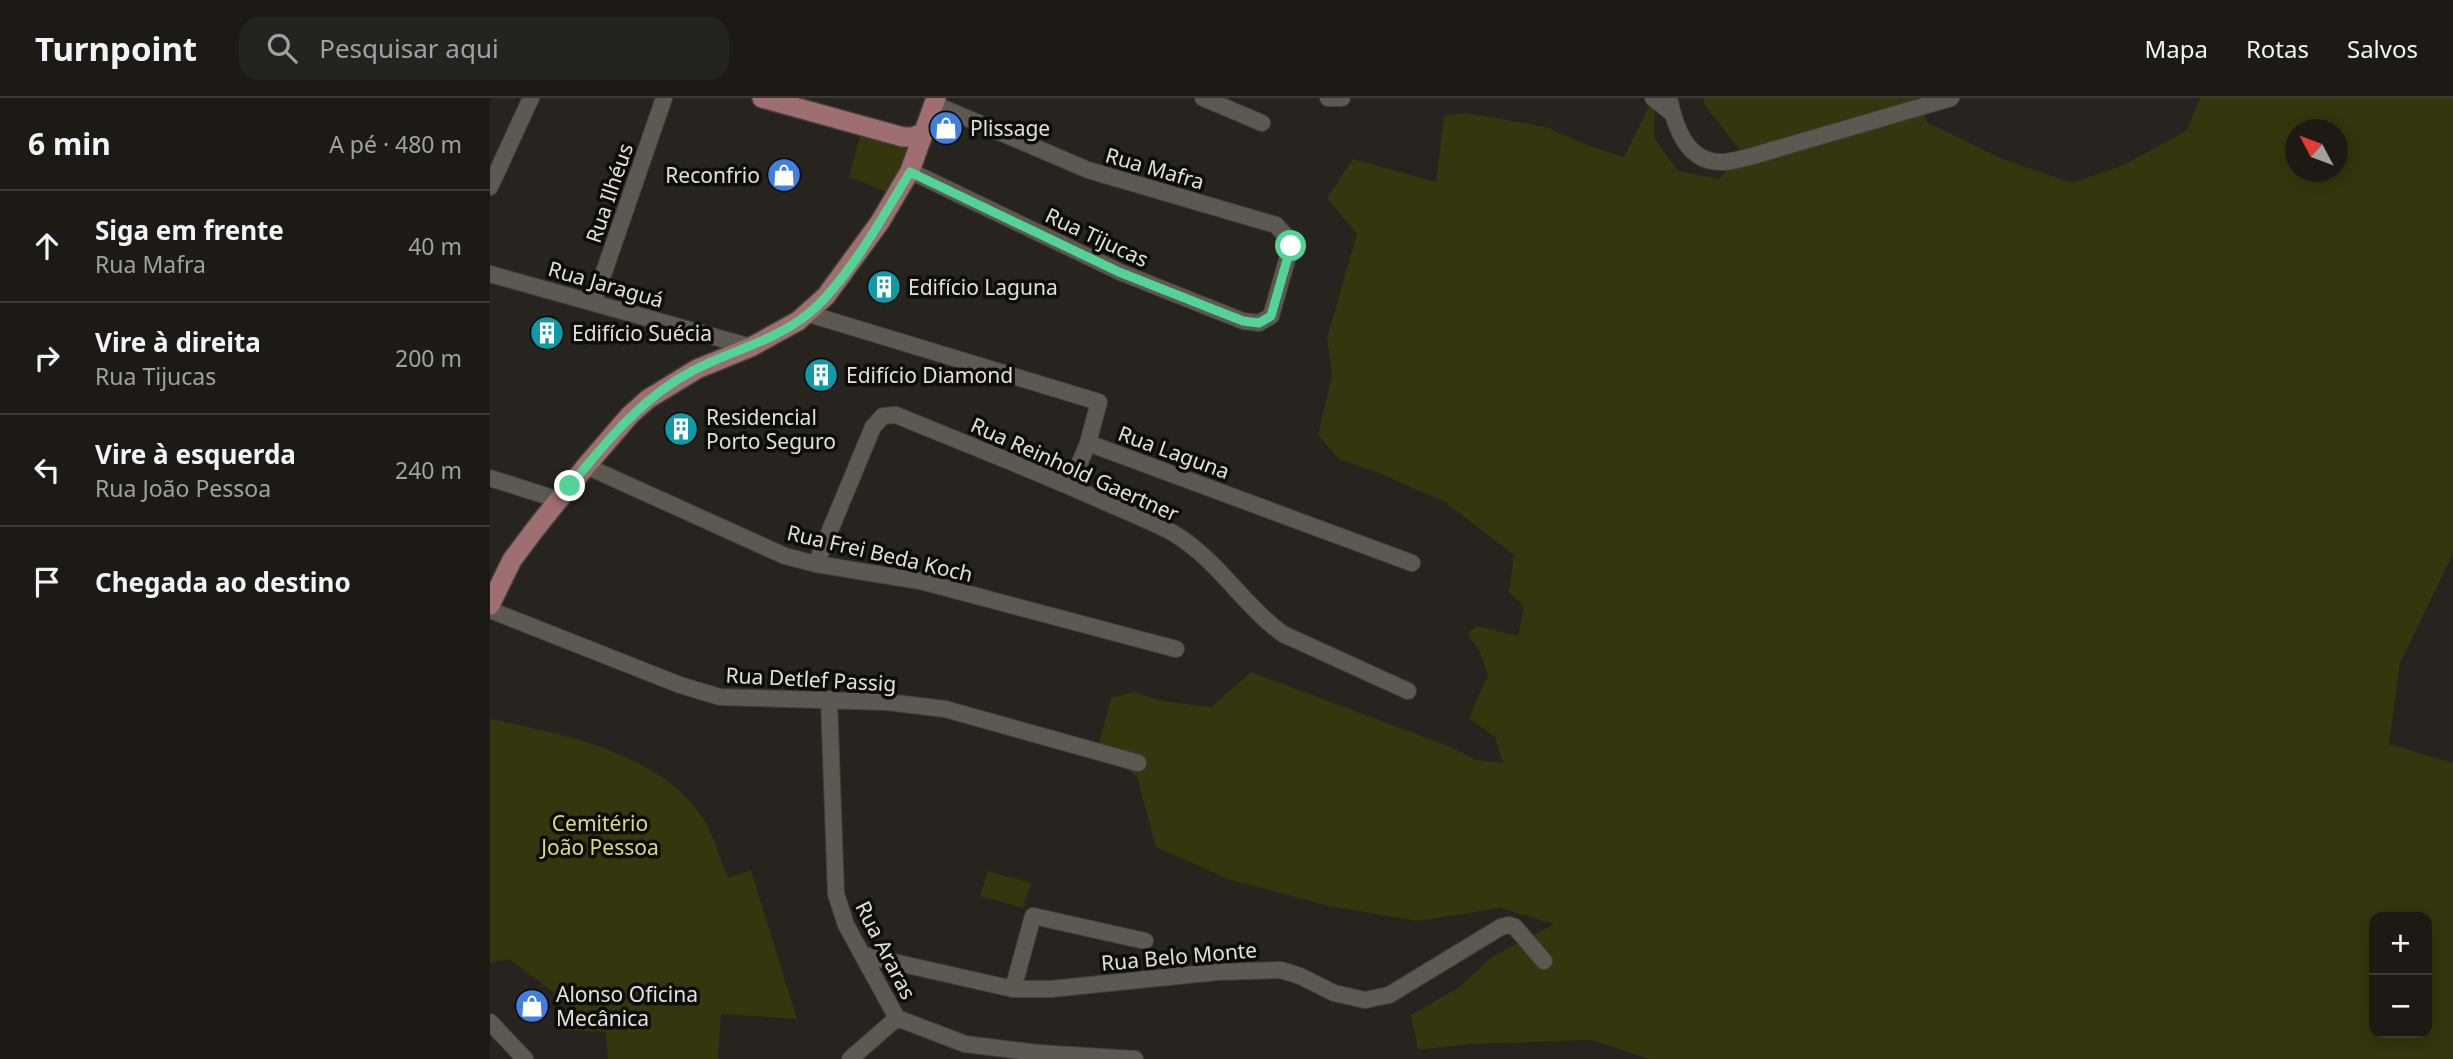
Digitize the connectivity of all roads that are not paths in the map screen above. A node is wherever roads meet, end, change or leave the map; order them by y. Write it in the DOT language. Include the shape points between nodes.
graph roads {
  1 [pos="531,98"];
  2 [pos="664,98"];
  3 [pos="1203,98"];
  4 [pos="1328,98"];
  5 [pos="1342,98"];
  6 [pos="1653,98"];
  7 [pos="1951,98"];
  8 [pos="769,99"];
  9 [pos="935,101"];
  10 [pos="1671,106"];
  11 [pos="1262,123"];
  12 [pos="925,132"];
  13 [pos="902,137"];
  14 [pos="912,164"];
  15 [pos="490,187"];
  16 [pos="490,274"];
  17 [pos="594,302"];
  18 [pos="808,314"];
  19 [pos="1271,316"];
  20 [pos="751,347"];
  21 [pos="1088,443"];
  22 [pos="586,466"];
  23 [pos="490,478"];
  24 [pos="1070,486"];
  25 [pos="559,500"];
  26 [pos="1412,562"];
  27 [pos="816,564"];
  28 [pos="490,608"];
  29 [pos="1176,649"];
  30 [pos="1408,691"];
  31 [pos="829,699"];
  32 [pos="1138,763"];
  33 [pos="1145,941"];
  34 [pos="863,955"];
  35 [pos="1544,961"];
  36 [pos="1013,989"];
  37 [pos="898,1018"];
  38 [pos="490,1022"];
  39 [pos="525,1059"];
  40 [pos="850,1059"];
  41 [pos="1135,1059"];
  1 -- 15 [label="street"];
  2 -- 17 [label="street, Rua Ilhéus"];
  3 -- 11 [label="street"];
  4 -- 5 [label="street"];
  6 -- 10 [label="street"];
  7 -- 10 [label="street" via="1720,163 1689,149"];
  8 -- 13 [label="main road"];
  9 -- 12 [label="main road"];
  9 -- 19 [label="street, Rua Mafra" via="1088,170 1276,225 1291,246"];
  12 -- 13 [label="main road"];
  12 -- 14 [label="main road"];
  13 -- 14 [label="main road"];
  14 -- 18 [label="main road" via="880,222 836,284"];
  14 -- 19 [label="street, Rua Tijucas" via="1119,272 1243,321 1259,323"];
  16 -- 17 [label="street, Rua Jaraguá"];
  17 -- 20 [label="street, Rua Jaraguá"];
  18 -- 20 [label="main road"];
  18 -- 21 [label="street, Rua Laguna" via="1099,402"];
  20 -- 22 [label="main road" via="697,369 648,399"];
  21 -- 24 [label="street"];
  21 -- 26 [label="street, Rua Laguna"];
  22 -- 25 [label="main road"];
  22 -- 27 [label="street, Rua Frei Beda Koch" via="785,556"];
  23 -- 25 [label="street"];
  24 -- 27 [label="street, Rua Reinhold Gaertner" via="896,415 883,416 873,427"];
  24 -- 30 [label="street, Rua Reinhold Gaertner" via="1172,533 1198,550 1283,634"];
  25 -- 28 [label="main road" via="512,560"];
  27 -- 29 [label="street, Rua Frei Beda Koch" via="920,581"];
  28 -- 31 [label="street, Rua Detlef Passig" via="720,697"];
  31 -- 32 [label="street, Rua Detlef Passig" via="945,709"];
  31 -- 34 [label="street, Rua Araras" via="836,894"];
  33 -- 36 [label="street" via="1033,916"];
  34 -- 36 [label="street, Rua Belo Monte"];
  34 -- 37 [label="street, Rua Araras"];
  35 -- 36 [label="street, Rua Belo Monte" via="1509,925 1389,995 1365,1000 1334,993 1281,970 1217,971"];
  37 -- 40 [label="street"];
  37 -- 41 [label="street, Rua Araras" via="965,1044"];
  38 -- 39 [label="street"];
}
